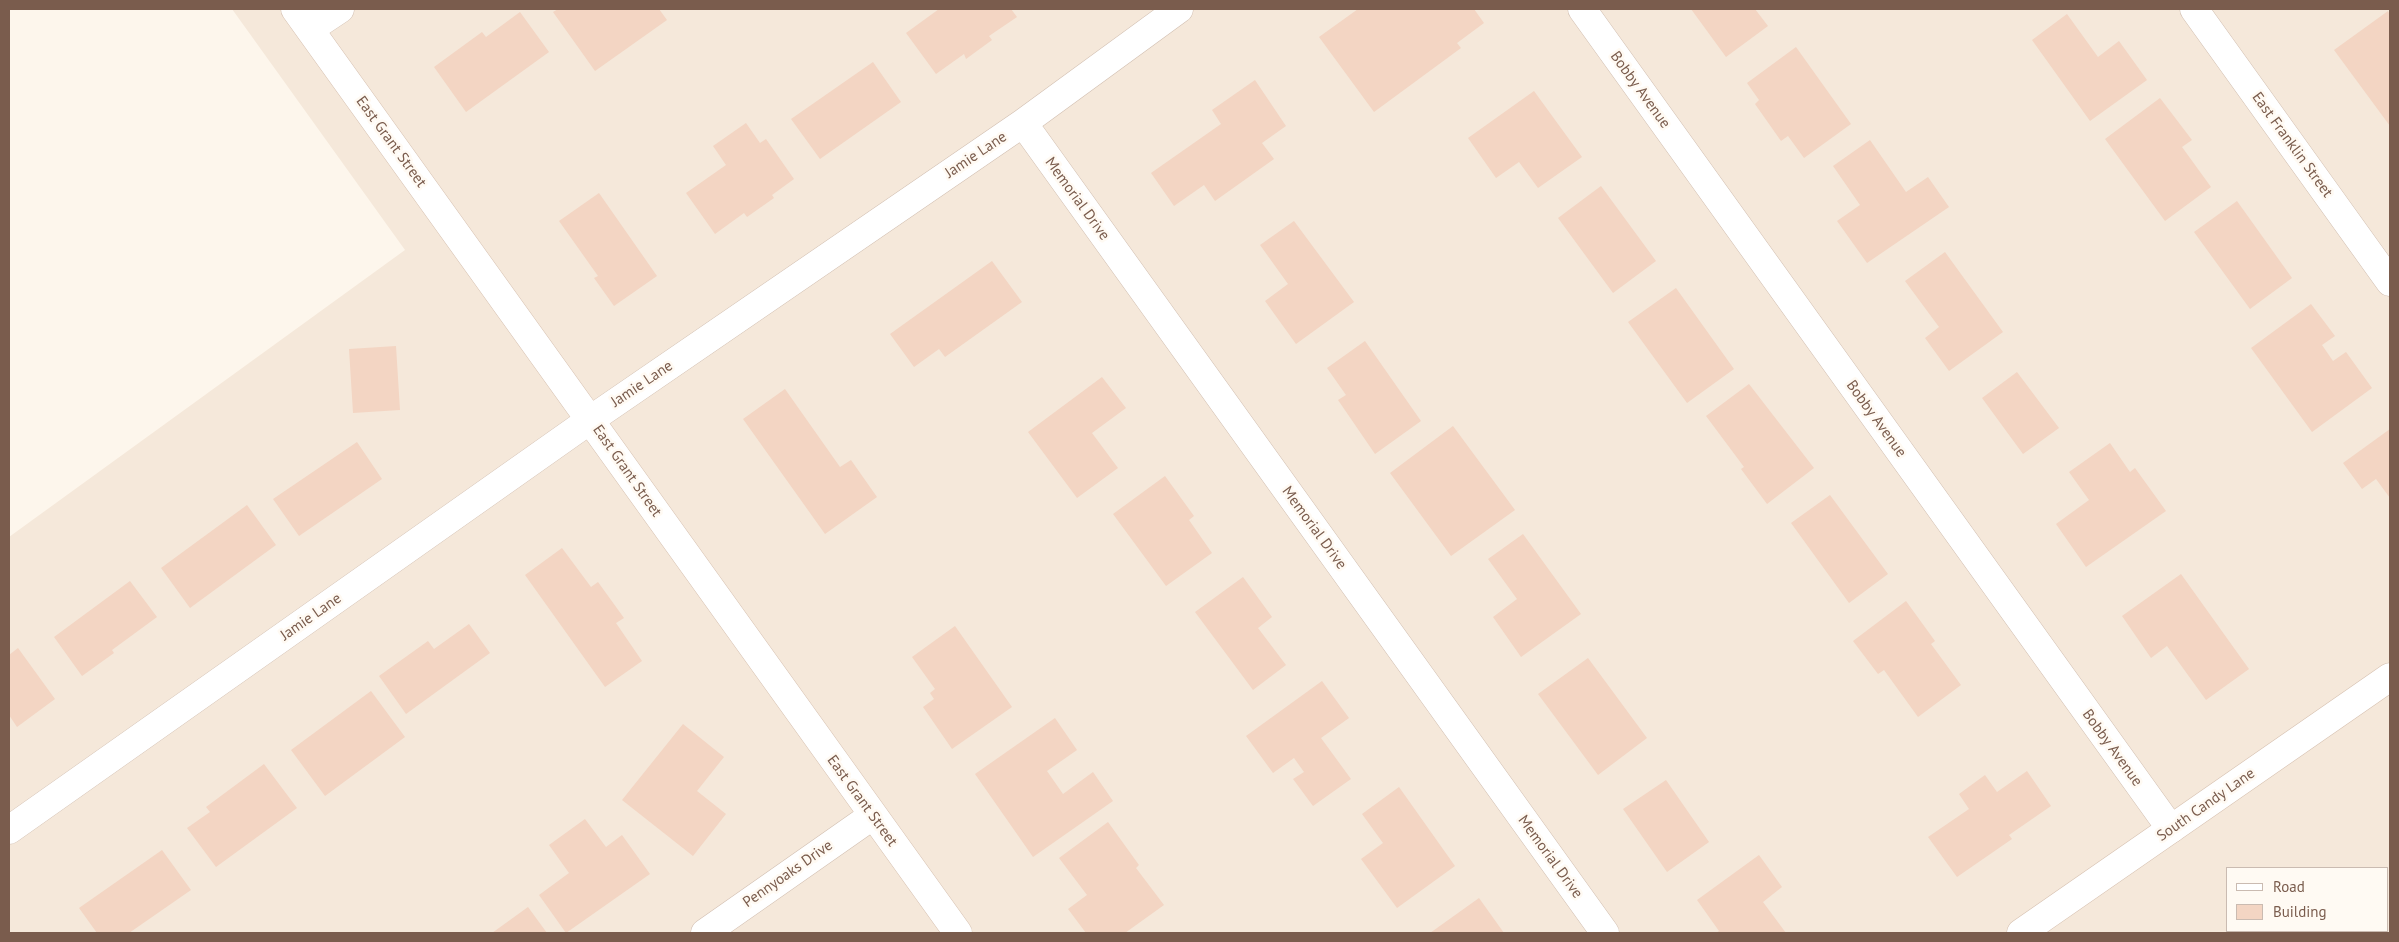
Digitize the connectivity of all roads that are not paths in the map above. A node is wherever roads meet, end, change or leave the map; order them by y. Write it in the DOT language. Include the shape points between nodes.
graph roads {
  1 [pos="340,9"];
  2 [pos="1179,9"];
  3 [pos="1582,9"];
  4 [pos="2194,9"];
  5 [pos="303,19"];
  6 [pos="1022,122"];
  7 [pos="2390,282"];
  8 [pos="590,420"];
  9 [pos="2390,677"];
  10 [pos="872,816"];
  11 [pos="2171,829"];
  12 [pos="9,830"];
  13 [pos="705,933"];
  14 [pos="958,933"];
  15 [pos="1604,933"];
  16 [pos="2021,933"];
  1 -- 5 [label="street"];
  2 -- 6 [label="street, Jamie Lane"];
  3 -- 11 [label="street, Bobby Avenue"];
  4 -- 7 [label="street, East Franklin Street"];
  5 -- 8 [label="street, East Grant Street"];
  6 -- 8 [label="street, Jamie Lane"];
  6 -- 15 [label="street, Memorial Drive"];
  8 -- 10 [label="street, East Grant Street"];
  8 -- 12 [label="street, Jamie Lane"];
  9 -- 11 [label="street, South Candy Lane"];
  10 -- 13 [label="street, Pennyoaks Drive"];
  10 -- 14 [label="street, East Grant Street"];
  11 -- 16 [label="street, South Candy Lane"];
}
